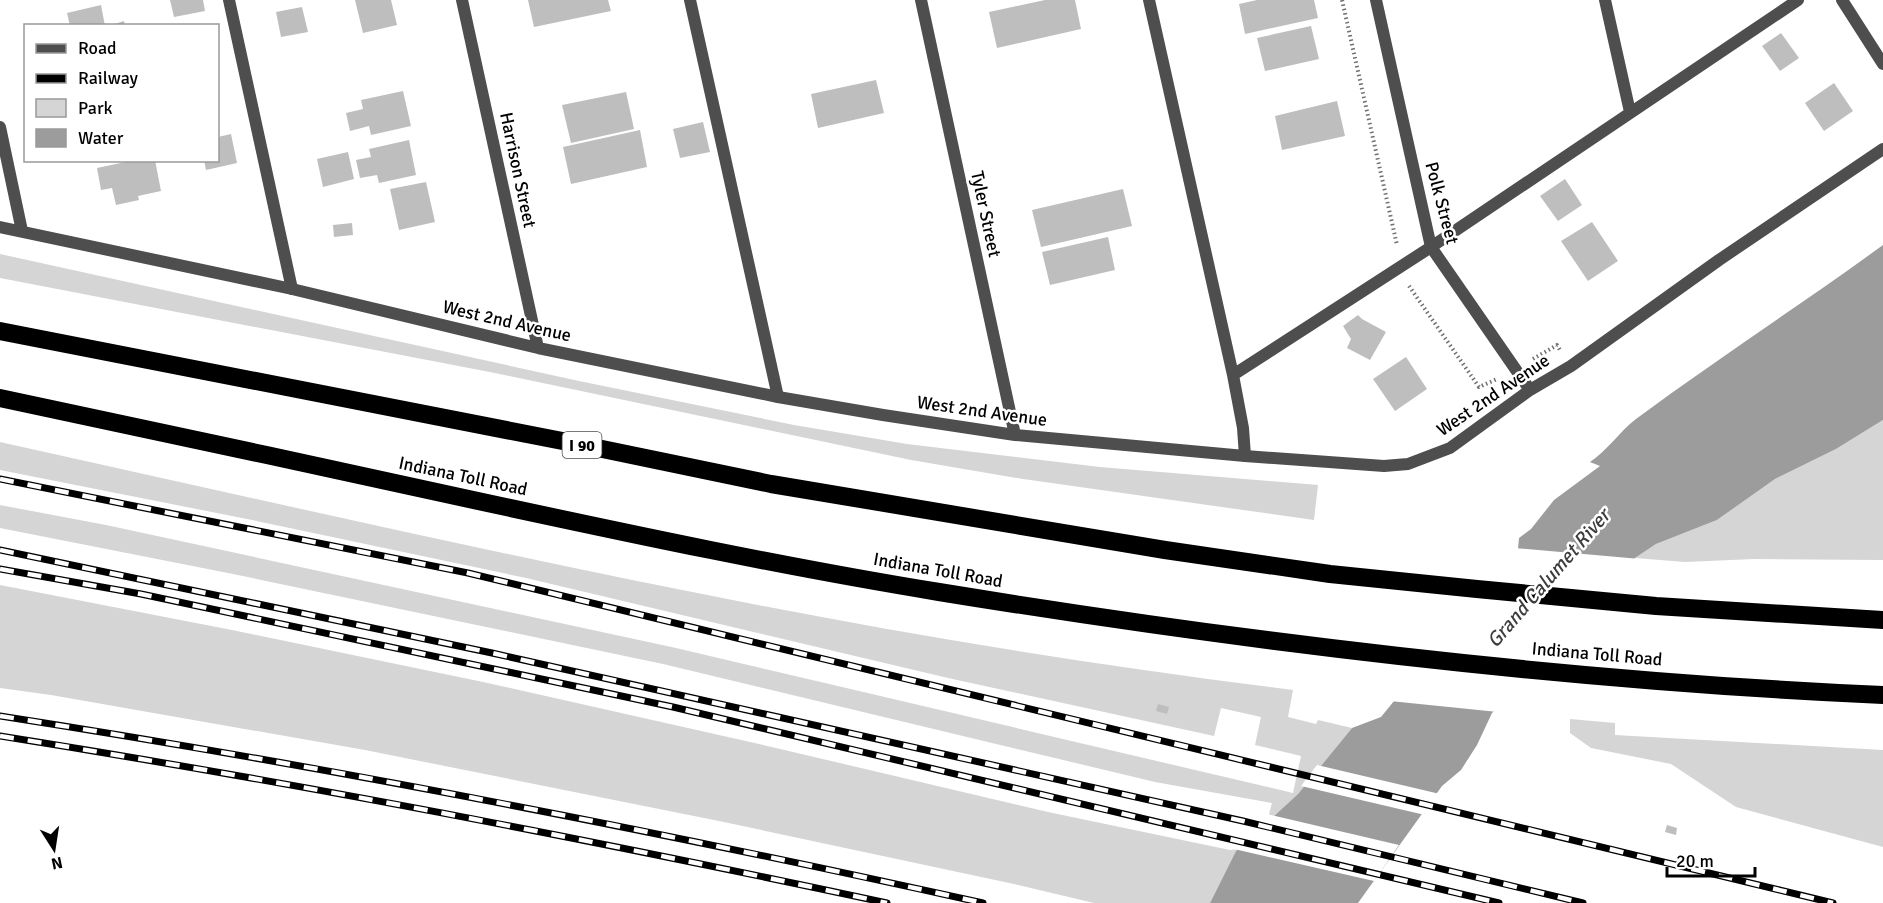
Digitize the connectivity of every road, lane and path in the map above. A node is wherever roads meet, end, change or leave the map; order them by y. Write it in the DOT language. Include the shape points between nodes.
graph roads {
  1 [pos="229,0"];
  2 [pos="462,0"];
  3 [pos="690,0"];
  4 [pos="921,0"];
  5 [pos="1149,0"];
  6 [pos="1376,0"];
  7 [pos="1605,0"];
  8 [pos="1797,0"];
  9 [pos="1842,0"];
  10 [pos="1883,64"];
  11 [pos="1630,112"];
  12 [pos="0,127"];
  13 [pos="1883,149"];
  14 [pos="0,226"];
  15 [pos="22,231"];
  16 [pos="1431,247"];
  17 [pos="292,289"];
  18 [pos="0,331"];
  19 [pos="538,348"];
  20 [pos="1233,375"];
  21 [pos="1530,390"];
  22 [pos="778,397"];
  23 [pos="0,398"];
  24 [pos="1015,435"];
  25 [pos="1245,456"];
  26 [pos="1883,620"];
  27 [pos="1883,695"];
  1 -- 17 [label="street"];
  2 -- 19 [label="street, Harrison Street"];
  3 -- 22 [label="street"];
  4 -- 24 [label="street, Tyler Street"];
  5 -- 20 [label="street"];
  6 -- 16 [label="street, Polk Street"];
  7 -- 11 [label="street"];
  8 -- 11 [label="street"];
  9 -- 10 [label="street"];
  11 -- 16 [label="street"];
  12 -- 15 [label="street"];
  13 -- 21 [label="street, West 2nd Avenue"];
  14 -- 15 [label="street, West 2nd Avenue"];
  15 -- 17 [label="street, West 2nd Avenue"];
  16 -- 20 [label="street"];
  16 -- 21 [label="street, Polk Street"];
  17 -- 19 [label="street, West 2nd Avenue"];
  18 -- 26 [label="highway, I 90" via="771,484 1165,550 1330,574 1477,589 1656,606"];
  19 -- 22 [label="street, West 2nd Avenue"];
  20 -- 25 [label="street"];
  21 -- 25 [label="street, West 2nd Avenue" via="1450,448 1408,464 1384,466"];
  22 -- 24 [label="street, West 2nd Avenue"];
  23 -- 27 [label="highway, Indiana Toll Road" via="567,520 936,592 1150,625 1443,662"];
  24 -- 25 [label="street, West 2nd Avenue"];
}
